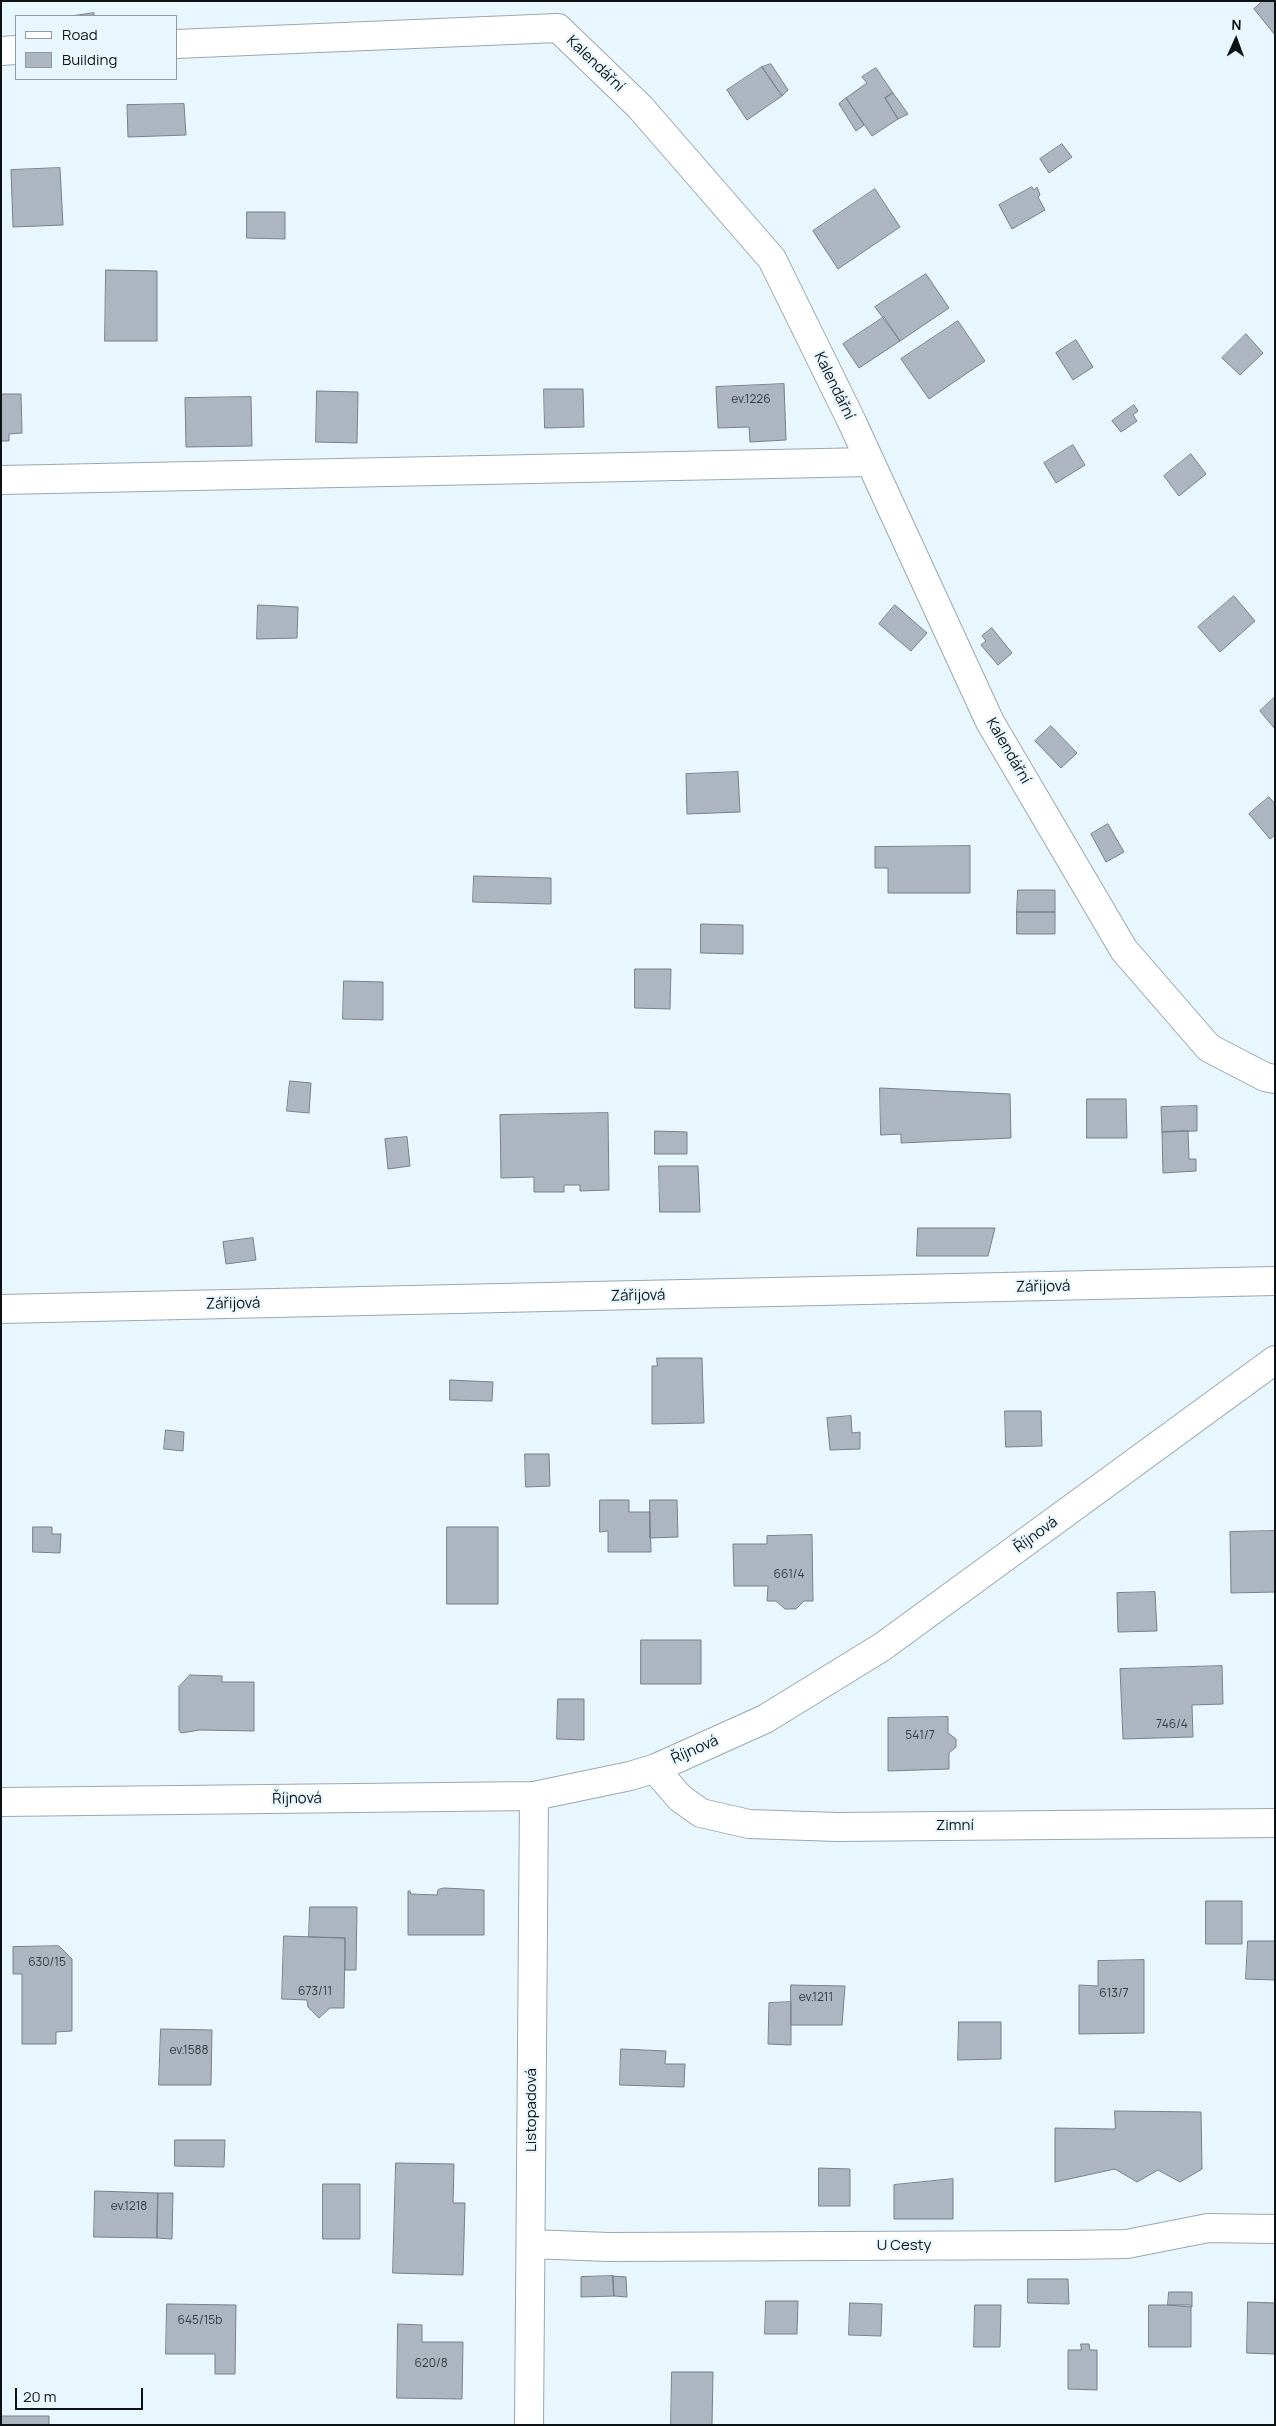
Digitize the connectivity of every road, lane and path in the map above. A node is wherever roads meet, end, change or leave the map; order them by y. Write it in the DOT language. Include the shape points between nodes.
graph roads {
  1 [pos="178,44"];
  2 [pos="15,50"];
  3 [pos="1,51"];
  4 [pos="870,462"];
  5 [pos="1,480"];
  6 [pos="1275,1079"];
  7 [pos="1275,1282"];
  8 [pos="1,1310"];
  9 [pos="1275,1360"];
  10 [pos="656,1768"];
  11 [pos="534,1796"];
  12 [pos="1,1802"];
  13 [pos="1275,1823"];
  14 [pos="1275,2229"];
  15 [pos="531,2244"];
  16 [pos="530,2425"];
  1 -- 4 [label="street, Kalendářní" via="558,28 640,108 772,259"];
  2 -- 3 [label="street"];
  4 -- 5 [label="street"];
  4 -- 6 [label="street, Kalendářní" via="990,722 1124,950 1209,1048"];
  7 -- 8 [label="street, Zářijová"];
  9 -- 10 [label="street, Říjnová" via="882,1648 765,1719"];
  10 -- 11 [label="street, Říjnová"];
  10 -- 13 [label="street, Zimní" via="680,1798 701,1813 749,1824 847,1827"];
  11 -- 12 [label="street, Říjnová"];
  11 -- 15 [label="street, Listopadová"];
  14 -- 15 [label="street, U Cesty" via="1208,2228 1127,2244 608,2247"];
  15 -- 16 [label="street, Listopadová"];
}
